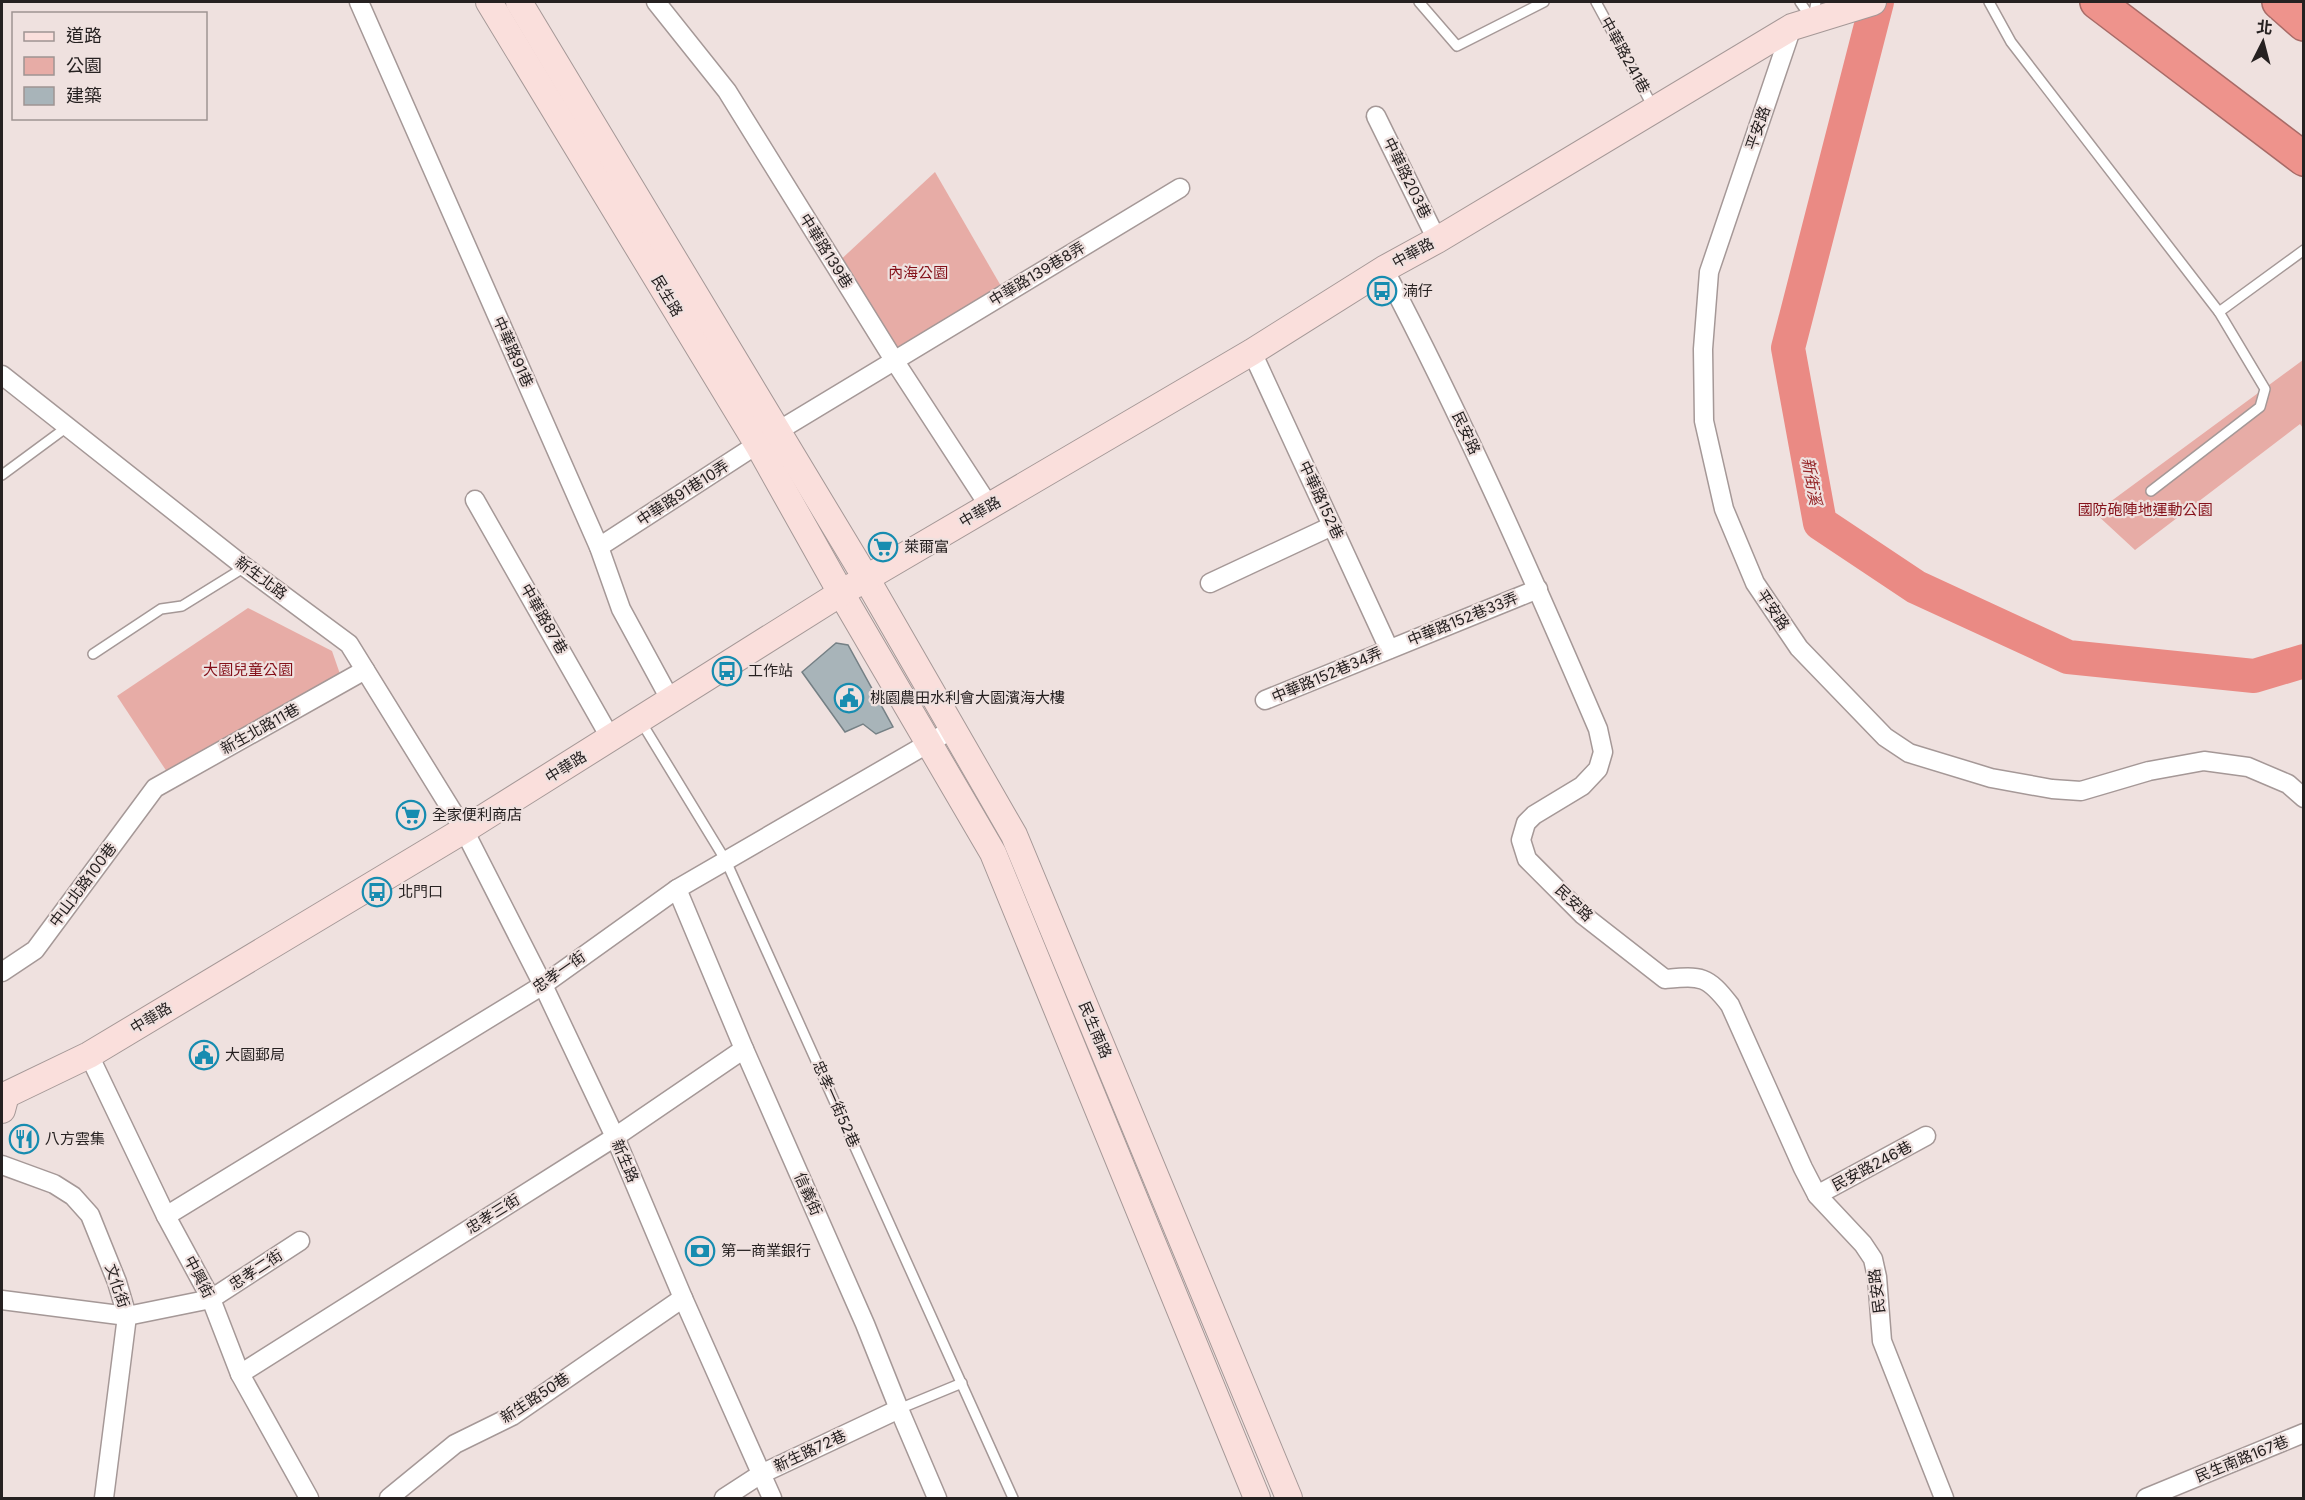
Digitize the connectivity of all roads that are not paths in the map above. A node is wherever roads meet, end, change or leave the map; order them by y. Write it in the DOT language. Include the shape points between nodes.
graph roads {
  1 [pos="359,2"];
  2 [pos="489,2"];
  3 [pos="519,2"];
  4 [pos="656,2"];
  5 [pos="1419,2"];
  6 [pos="1544,2"];
  7 [pos="1596,2"];
  8 [pos="1873,2"];
  9 [pos="1989,2"];
  10 [pos="2097,2"];
  11 [pos="2278,2"];
  12 [pos="1811,13"];
  13 [pos="2304,24"];
  14 [pos="1654,108"];
  15 [pos="1376,116"];
  16 [pos="2304,159"];
  17 [pos="1180,188"];
  18 [pos="1437,240"];
  19 [pos="2304,250"];
  20 [pos="1384,269"];
  21 [pos="2219,312"];
  22 [pos="1252,352"];
  23 [pos="894,360"];
  24 [pos="2,375"];
  25 [pos="67,427"];
  26 [pos="768,438"];
  27 [pos="2,475"];
  28 [pos="2151,491"];
  29 [pos="475,500"];
  30 [pos="989,506"];
  31 [pos="1332,526"];
  32 [pos="599,547"];
  33 [pos="245,567"];
  34 [pos="866,578"];
  35 [pos="1210,583"];
  36 [pos="1538,589"];
  37 [pos="841,593"];
  38 [pos="1389,649"];
  39 [pos="93,654"];
  40 [pos="366,670"];
  41 [pos="671,700"];
  42 [pos="1265,700"];
  43 [pos="640,720"];
  44 [pos="953,729"];
  45 [pos="611,739"];
  46 [pos="928,743"];
  47 [pos="156,788"];
  48 [pos="2304,798"];
  49 [pos="464,830"];
  50 [pos="726,861"];
  51 [pos="677,889"];
  52 [pos="2,972"];
  53 [pos="543,985"];
  54 [pos="744,1049"];
  55 [pos="89,1055"];
  56 [pos="4,1103"];
  57 [pos="1926,1136"];
  58 [pos="615,1137"];
  59 [pos="2,1165"];
  60 [pos="1817,1195"];
  61 [pos="166,1216"];
  62 [pos="300,1241"];
  63 [pos="683,1298"];
  64 [pos="211,1299"];
  65 [pos="2,1300"];
  66 [pos="127,1316"];
  67 [pos="240,1374"];
  68 [pos="962,1383"];
  69 [pos="899,1409"];
  70 [pos="2304,1434"];
  71 [pos="761,1474"];
  72 [pos="104,1498"];
  73 [pos="309,1498"];
  74 [pos="388,1498"];
  75 [pos="724,1498"];
  76 [pos="772,1498"];
  77 [pos="937,1498"];
  78 [pos="1013,1498"];
  79 [pos="1257,1498"];
  80 [pos="1289,1498"];
  81 [pos="1944,1498"];
  82 [pos="2146,1498"];
  1 -- 32 [label="street, 中華路91巷"];
  2 -- 26 [label="main road, 民生路"];
  3 -- 26 [label="main road, 民生路"];
  4 -- 23 [label="street, 中華路139巷" via="727,91"];
  5 -- 6 [label="lane" via="1457,46"];
  7 -- 14 [label="lane, 中華路241巷"];
  8 -- 12 [label="main road, 中華路"];
  9 -- 21 [label="lane" via="2011,42"];
  10 -- 16 [label="highway"];
  11 -- 13 [label="highway"];
  12 -- 14 [label="main road, 中華路"];
  12 -- 48 [label="street, 平安路" via="1709,272 1702,349 1704,421 1724,509 1755,584 1799,648 1885,737 1910,753 1991,778 2081,791 2149,771 2204,761 2248,767 2288,784"];
  14 -- 18 [label="main road, 中華路"];
  15 -- 18 [label="street, 中華路203巷"];
  17 -- 23 [label="street, 中華路139巷8弄"];
  18 -- 20 [label="main road, 中華路"];
  19 -- 21 [label="lane"];
  20 -- 22 [label="main road, 中華路"];
  20 -- 36 [label="street, 民安路" via="1428,352"];
  21 -- 28 [label="lane" via="2265,389 2260,407"];
  22 -- 30 [label="main road, 中華路"];
  22 -- 31 [label="street, 中華路152巷"];
  23 -- 26 [label="street, 中華路139巷8弄"];
  23 -- 30 [label="street, 中華路139巷"];
  24 -- 25 [label="street, 新生北路"];
  25 -- 27 [label="lane"];
  25 -- 33 [label="street, 新生北路"];
  26 -- 32 [label="street, 中華路91巷10弄"];
  26 -- 34 [label="main road, 民生路"];
  26 -- 37 [label="main road, 民生路"];
  29 -- 45 [label="street, 中華路87巷"];
  30 -- 34 [label="main road, 中華路"];
  31 -- 35 [label="street"];
  31 -- 38 [label="street, 中華路152巷"];
  32 -- 41 [label="street, 中華路91巷" via="621,609"];
  33 -- 39 [label="lane" via="182,606 161,609"];
  33 -- 40 [label="street, 新生北路" via="350,644"];
  34 -- 37 [label="main road, 中華路"];
  34 -- 44 [label="main road, 民生南路"];
  36 -- 38 [label="street, 中華路152巷33弄"];
  36 -- 60 [label="street, 民安路" via="1598,729 1603,752 1598,769 1582,786 1526,823 1521,840 1527,859 1583,915 1665,980 1696,976 1714,985 1730,1005"];
  37 -- 41 [label="main road, 中華路"];
  37 -- 46 [label="main road, 民生南路"];
  38 -- 42 [label="street, 中華路152巷34弄"];
  40 -- 47 [label="street, 新生北路11巷"];
  40 -- 49 [label="street, 新生北路"];
  41 -- 43 [label="main road, 中華路"];
  43 -- 45 [label="main road, 中華路"];
  43 -- 50 [label="lane, 忠孝一街52巷"];
  44 -- 46 [label="street, 忠孝一街"];
  44 -- 80 [label="main road, 民生南路" via="1014,835"];
  45 -- 49 [label="main road, 中華路"];
  46 -- 50 [label="street, 忠孝一街"];
  46 -- 79 [label="main road, 民生南路" via="993,853"];
  47 -- 52 [label="street, 中山北路100巷" via="35,950"];
  49 -- 53 [label="street, 新生路"];
  49 -- 55 [label="main road, 中華路"];
  50 -- 51 [label="street, 忠孝一街"];
  50 -- 68 [label="lane, 忠孝一街52巷"];
  51 -- 53 [label="street, 忠孝一街"];
  51 -- 54 [label="street, 信義街"];
  53 -- 58 [label="street, 新生路"];
  53 -- 61 [label="street, 忠孝一街"];
  54 -- 58 [label="street, 忠孝三街"];
  54 -- 69 [label="street, 信義街"];
  55 -- 56 [label="main road, 中華路"];
  55 -- 61 [label="street, 中興街"];
  57 -- 60 [label="street, 民安路246巷"];
  58 -- 63 [label="street, 新生路"];
  58 -- 67 [label="street, 忠孝三街"];
  59 -- 66 [label="street, 文化街" via="54,1184 73,1196 90,1215"];
  60 -- 81 [label="street, 民安路" via="1873,1259 1882,1341"];
  61 -- 64 [label="street, 中興街"];
  62 -- 64 [label="street, 忠孝二街"];
  63 -- 71 [label="street, 新生路"];
  63 -- 74 [label="street, 新生路50巷" via="512,1416 455,1444"];
  64 -- 66 [label="street"];
  64 -- 67 [label="street, 中興街"];
  65 -- 66 [label="street"];
  66 -- 72 [label="street, 文化街"];
  67 -- 73 [label="street, 中興街"];
  68 -- 69 [label="lane"];
  68 -- 78 [label="lane, 忠孝一街52巷"];
  69 -- 71 [label="street, 新生路72巷"];
  69 -- 77 [label="street, 信義街"];
  70 -- 82 [label="street, 民生南路167巷"];
  71 -- 75 [label="street, 新生路72巷"];
  71 -- 76 [label="street, 新生路"];
}
